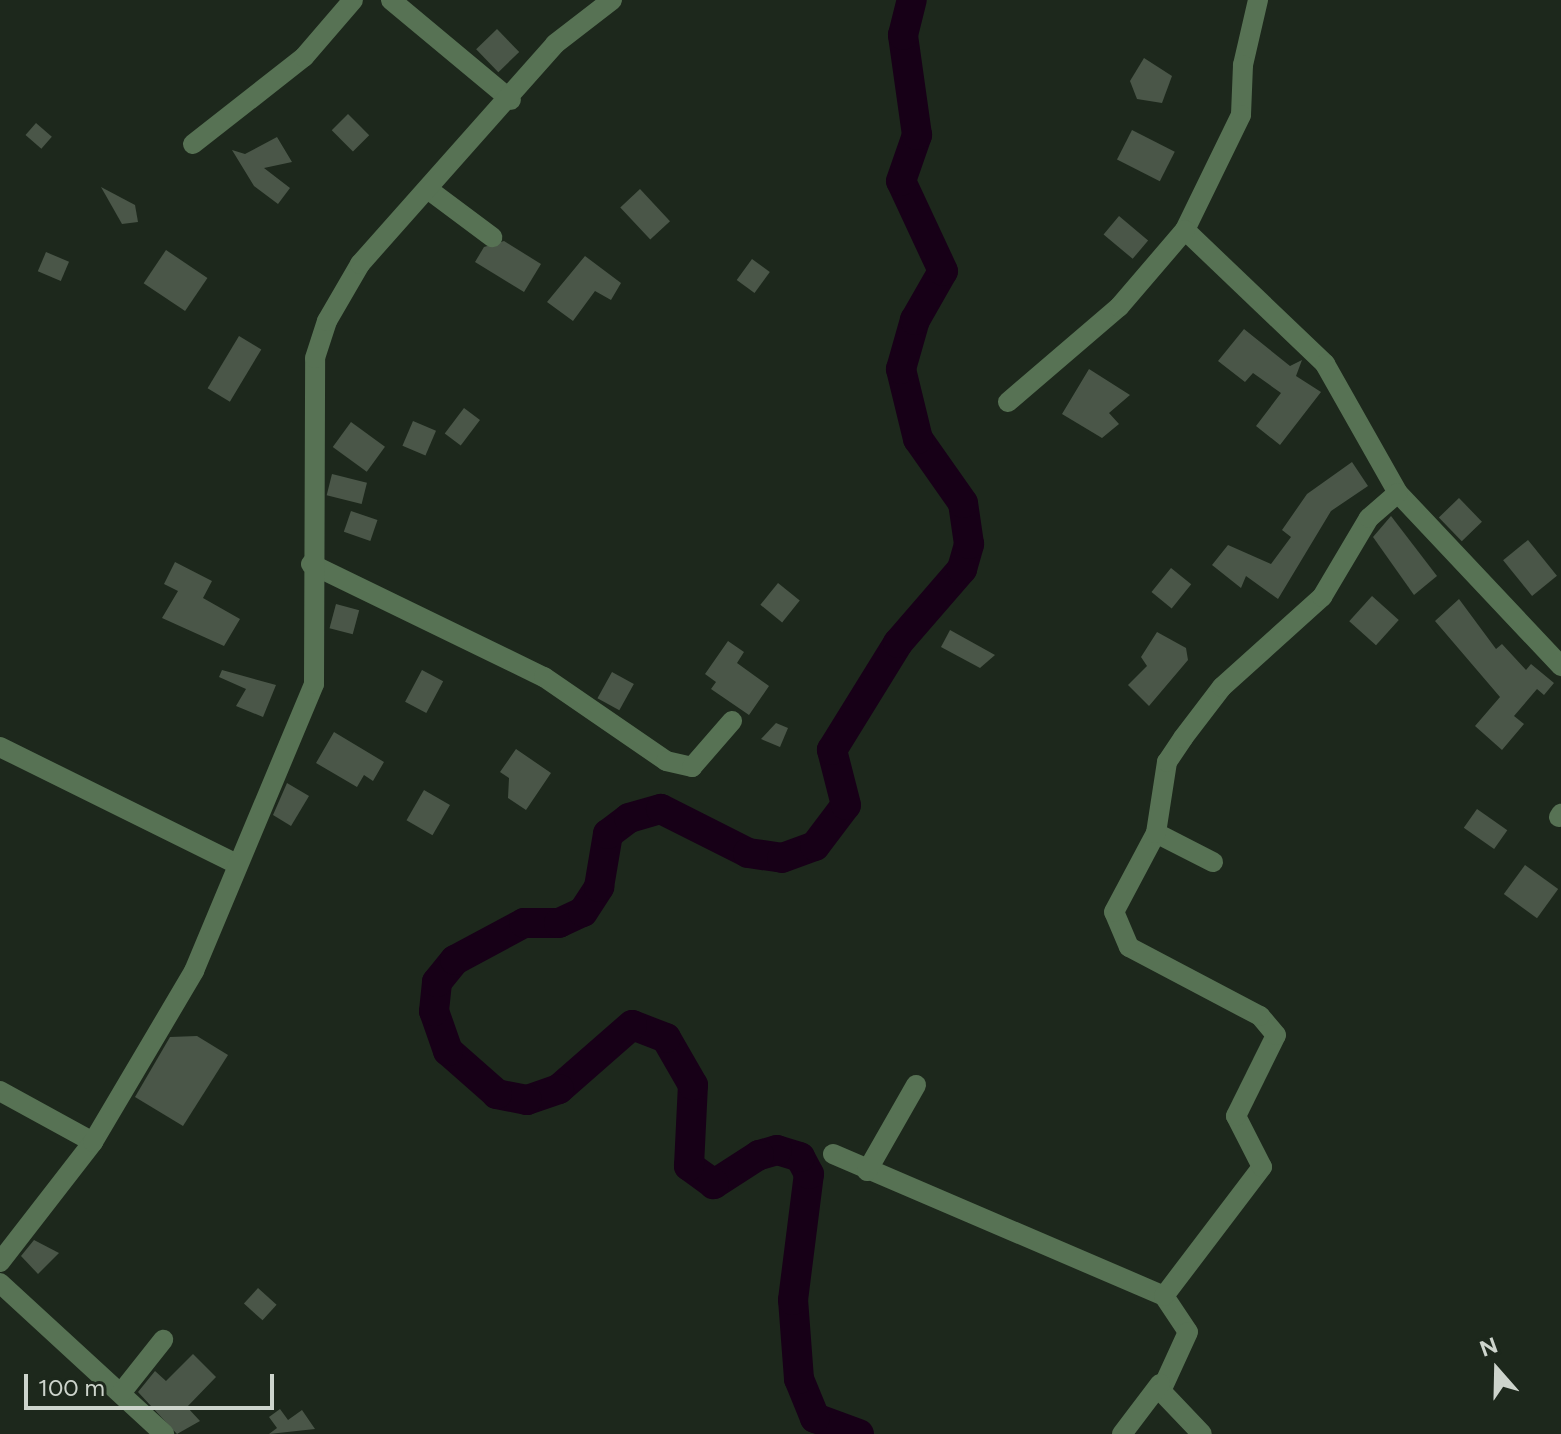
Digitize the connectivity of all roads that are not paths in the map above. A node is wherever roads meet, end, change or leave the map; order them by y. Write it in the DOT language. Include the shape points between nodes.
graph roads {
  1 [pos="353,0"];
  2 [pos="391,0"];
  3 [pos="612,0"];
  4 [pos="1258,0"];
  5 [pos="511,100"];
  6 [pos="193,144"];
  7 [pos="429,190"];
  8 [pos="1185,230"];
  9 [pos="492,237"];
  10 [pos="1008,402"];
  11 [pos="1398,493"];
  12 [pos="311,564"];
  13 [pos="1561,666"];
  14 [pos="732,721"];
  15 [pos="0,747"];
  16 [pos="1156,833"];
  17 [pos="1213,862"];
  18 [pos="237,864"];
  19 [pos="916,1085"];
  20 [pos="0,1091"];
  21 [pos="93,1142"];
  22 [pos="833,1154"];
  23 [pos="867,1171"];
  24 [pos="0,1262"];
  25 [pos="0,1283"];
  26 [pos="1164,1296"];
  27 [pos="163,1340"];
  28 [pos="1160,1384"];
  29 [pos="121,1393"];
  30 [pos="164,1434"];
  31 [pos="1122,1434"];
  32 [pos="1202,1434"];
  1 -- 6 [label="street" via="304,57"];
  2 -- 5 [label="street"];
  3 -- 5 [label="street" via="555,44"];
  4 -- 8 [label="street" via="1243,65 1241,115"];
  5 -- 7 [label="street"];
  7 -- 9 [label="street"];
  7 -- 12 [label="street" via="360,264 327,321 315,358"];
  8 -- 10 [label="street" via="1119,307"];
  8 -- 11 [label="street" via="1325,364"];
  11 -- 13 [label="street"];
  11 -- 16 [label="street" via="1369,518 1322,597 1222,687 1183,738 1167,762"];
  12 -- 14 [label="street" via="414,608 544,677 666,761 692,767"];
  12 -- 18 [label="street" via="314,684"];
  15 -- 18 [label="street"];
  16 -- 17 [label="street"];
  16 -- 26 [label="street" via="1114,912 1118,935 1260,1016 1276,1035 1236,1116 1262,1167"];
  18 -- 21 [label="street" via="194,971"];
  19 -- 23 [label="street"];
  20 -- 21 [label="street"];
  21 -- 24 [label="street"];
  22 -- 23 [label="street"];
  23 -- 26 [label="street"];
  25 -- 29 [label="street"];
  26 -- 28 [label="street" via="1188,1332"];
  27 -- 29 [label="street"];
  28 -- 31 [label="street"];
  28 -- 32 [label="street"];
  29 -- 30 [label="street"];
}
